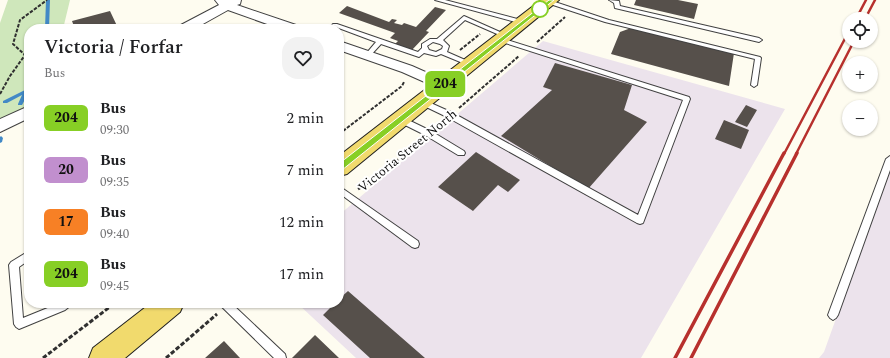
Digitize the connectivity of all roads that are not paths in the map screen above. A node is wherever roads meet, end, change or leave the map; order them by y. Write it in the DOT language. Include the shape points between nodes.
graph roads {
  1 [pos="438,0"];
  2 [pos="473,0"];
  3 [pos="612,0"];
  4 [pos="550,1"];
  5 [pos="229,2"];
  6 [pos="466,6"];
  7 [pos="523,22"];
  8 [pos="192,24"];
  9 [pos="282,24"];
  10 [pos="344,28"];
  11 [pos="503,38"];
  12 [pos="439,40"];
  13 [pos="759,40"];
  14 [pos="380,41"];
  15 [pos="344,47"];
  16 [pos="424,49"];
  17 [pos="442,52"];
  18 [pos="368,55"];
  19 [pos="470,64"];
  20 [pos="443,85"];
  21 [pos="754,85"];
  22 [pos="422,102"];
  23 [pos="24,114"];
  24 [pos="400,119"];
  25 [pos="0,126"];
  26 [pos="461,153"];
  27 [pos="890,159"];
  28 [pos="344,164"];
  29 [pos="344,194"];
  30 [pos="415,244"];
  31 [pos="24,258"];
  32 [pos="59,308"];
  33 [pos="164,308"];
  34 [pos="230,308"];
  35 [pos="833,315"];
  36 [pos="113,355"];
  37 [pos="281,358"];
  1 -- 6 [label="lane"];
  2 -- 6 [label="lane"];
  3 -- 13 [label="lane" via="617,2 617,7"];
  4 -- 7 [label="main road"];
  4 -- 21 [label="lane" via="608,21 758,58"];
  5 -- 8 [label="street"];
  5 -- 9 [label="street"];
  6 -- 7 [label="lane"];
  7 -- 11 [label="main road"];
  10 -- 14 [label="lane"];
  11 -- 12 [label="lane" via="464,18"];
  11 -- 19 [label="main road"];
  11 -- 22 [label="lane" via="527,49 688,99 640,220"];
  12 -- 16 [label="lane" via="428,41"];
  12 -- 17 [label="lane" via="446,46"];
  14 -- 16 [label="lane" via="419,55"];
  14 -- 18 [label="lane"];
  15 -- 18 [label="street"];
  16 -- 17 [label="lane" via="432,54"];
  17 -- 19 [label="lane"];
  18 -- 20 [label="street"];
  19 -- 20 [label="main road"];
  20 -- 22 [label="main road"];
  22 -- 24 [label="main road"];
  23 -- 25 [label="street"];
  24 -- 26 [label="lane"];
  24 -- 28 [label="main road"];
  27 -- 35 [label="lane"];
  29 -- 30 [label="lane"];
  31 -- 32 [label="lane" via="14,265 19,324"];
  33 -- 36 [label="main road"];
  34 -- 37 [label="lane"];
}
